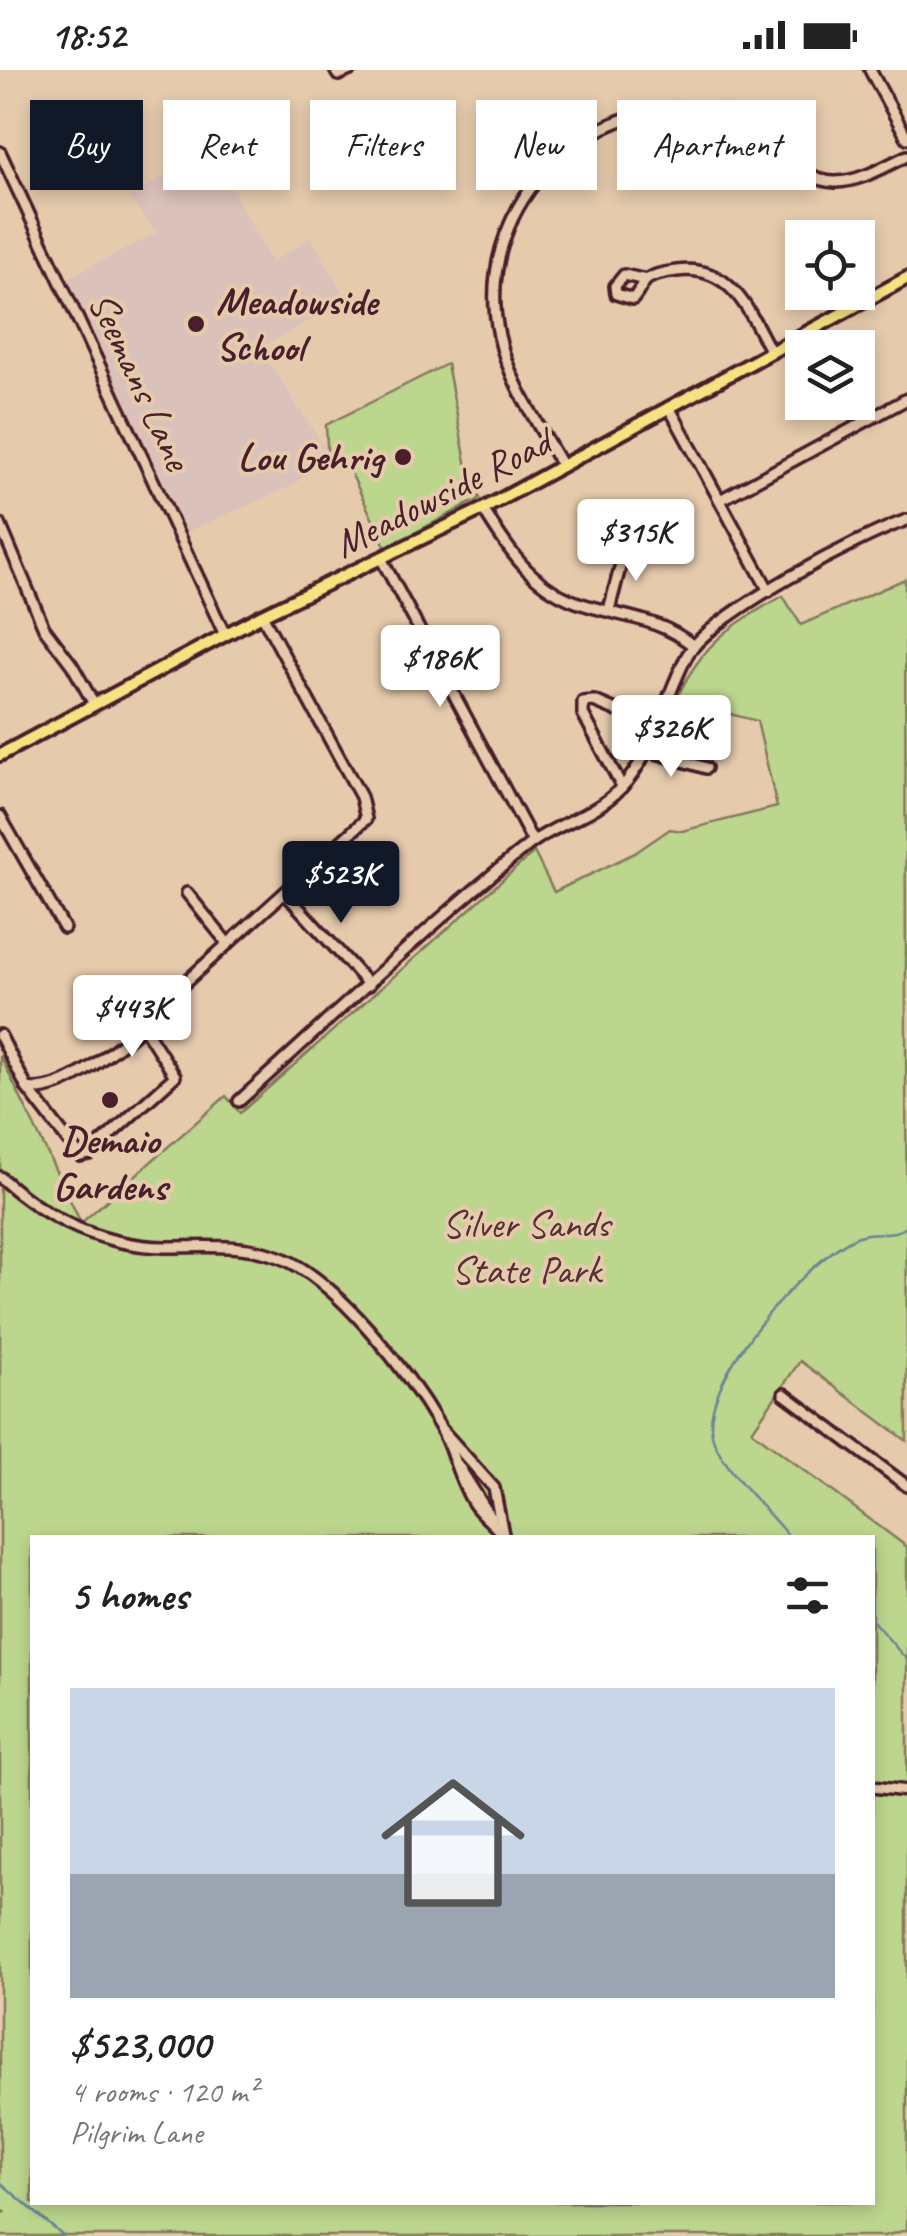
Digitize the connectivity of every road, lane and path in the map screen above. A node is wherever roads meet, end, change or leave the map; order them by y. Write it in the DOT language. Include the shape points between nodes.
graph roads {
  1 [pos="336,70"];
  2 [pos="350,70"];
  3 [pos="870,70"];
  4 [pos="907,138"];
  5 [pos="0,152"];
  6 [pos="907,156"];
  7 [pos="907,278"];
  8 [pos="646,280"];
  9 [pos="771,352"];
  10 [pos="907,399"];
  11 [pos="670,407"];
  12 [pos="562,466"];
  13 [pos="722,499"];
  14 [pos="484,508"];
  15 [pos="907,520"];
  16 [pos="0,524"];
  17 [pos="625,548"];
  18 [pos="382,560"];
  19 [pos="768,590"];
  20 [pos="609,610"];
  21 [pos="262,615"];
  22 [pos="225,634"];
  23 [pos="694,646"];
  24 [pos="94,704"];
  25 [pos="654,726"];
  26 [pos="646,750"];
  27 [pos="0,755"];
  28 [pos="706,768"];
  29 [pos="622,788"];
  30 [pos="0,816"];
  31 [pos="533,842"];
  32 [pos="187,894"];
  33 [pos="286,894"];
  34 [pos="64,928"];
  35 [pos="228,944"];
  36 [pos="369,985"];
  37 [pos="179,988"];
  38 [pos="0,1035"];
  39 [pos="27,1088"];
  40 [pos="239,1100"];
  41 [pos="0,1178"];
  42 [pos="784,1394"];
  43 [pos="441,1429"];
  44 [pos="907,1486"];
  45 [pos="503,1535"];
  46 [pos="504,1535"];
  47 [pos="875,1787"];
  48 [pos="907,1792"];
  1 -- 2 [label="street" via="338,76"];
  3 -- 4 [label="street"];
  5 -- 22 [label="street, Seemans Lane"];
  6 -- 12 [label="street" via="852,180 823,180 752,122 680,109 609,124 554,160 510,222 495,301 512,374"];
  7 -- 9 [label="main road, Meadowside Road"];
  8 -- 9 [label="street" via="685,270 723,280 740,295"];
  9 -- 11 [label="main road, Meadowside Road"];
  10 -- 13 [label="street"];
  11 -- 12 [label="main road, Meadowside Road"];
  11 -- 13 [label="street"];
  12 -- 14 [label="main road, Meadowside Road"];
  13 -- 19 [label="street"];
  14 -- 18 [label="main road, Meadowside Road"];
  14 -- 20 [label="street" via="515,559 537,580 576,602"];
  15 -- 19 [label="street"];
  16 -- 24 [label="street" via="44,628"];
  17 -- 20 [label="street"];
  18 -- 21 [label="main road, Meadowside Road"];
  18 -- 31 [label="street"];
  19 -- 23 [label="street"];
  20 -- 23 [label="street" via="645,618"];
  21 -- 22 [label="main road, Meadowside Road"];
  21 -- 33 [label="street" via="361,797 366,819"];
  22 -- 24 [label="main road, Meadowside Road"];
  23 -- 25 [label="street"];
  24 -- 27 [label="main road, Meadowside Road"];
  25 -- 26 [label="street"];
  25 -- 29 [label="street" via="583,702"];
  26 -- 28 [label="street"];
  26 -- 29 [label="street"];
  29 -- 31 [label="street"];
  30 -- 34 [label="street"];
  31 -- 36 [label="street"];
  32 -- 35 [label="street"];
  33 -- 35 [label="street"];
  33 -- 36 [label="street"];
  35 -- 37 [label="street"];
  36 -- 40 [label="street"];
  38 -- 39 [label="street"];
  39 -- 39 [label="street" via="39,1090 88,1068 143,1026 173,1069 173,1082 85,1157 74,1152"];
  41 -- 43 [label="street" via="42,1210 92,1234 132,1245 242,1248 298,1266 361,1325"];
  42 -- 44 [label="street"];
  43 -- 45 [label="street"];
  43 -- 46 [label="street" via="494,1488"];
  47 -- 48 [label="street"];
}
